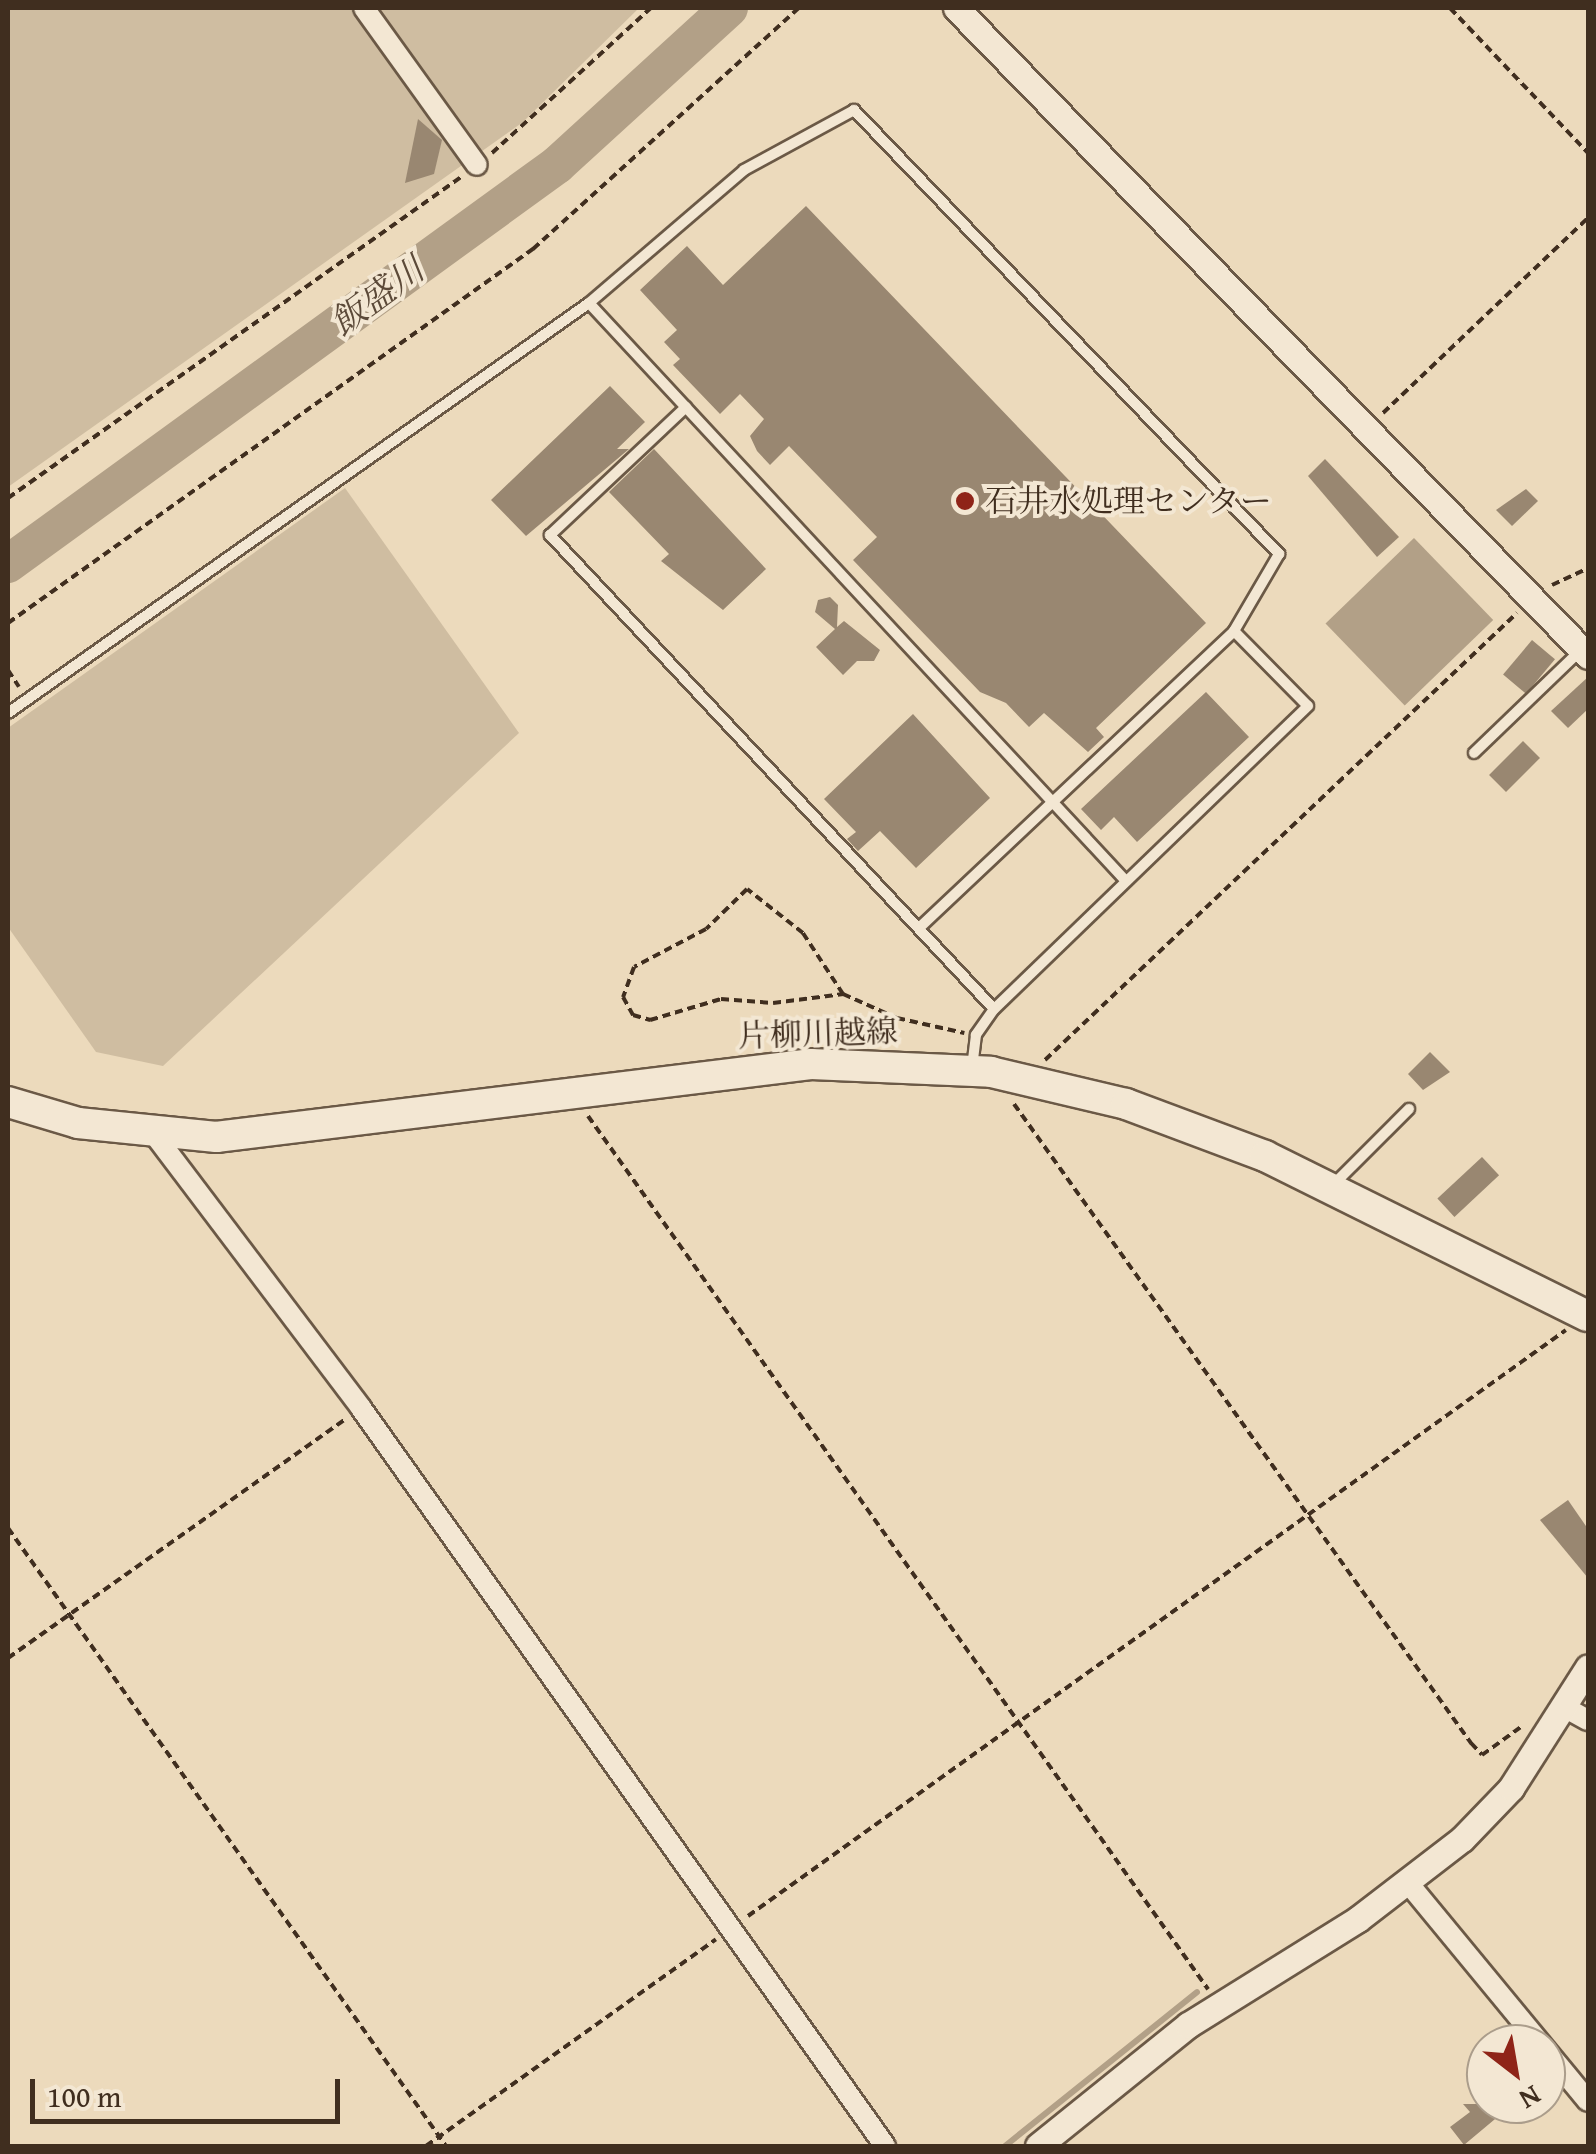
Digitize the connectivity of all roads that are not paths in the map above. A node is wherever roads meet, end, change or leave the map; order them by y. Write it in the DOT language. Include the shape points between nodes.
graph roads {
  1 [pos="364,8"];
  2 [pos="956,8"];
  3 [pos="477,165"];
  4 [pos="589,303"];
  5 [pos="686,407"];
  6 [pos="1234,631"];
  7 [pos="1585,653"];
  8 [pos="8,713"];
  9 [pos="1474,753"];
  10 [pos="1054,803"];
  11 [pos="1125,880"];
  12 [pos="919,928"];
  13 [pos="994,1009"];
  14 [pos="982,1071"];
  15 [pos="8,1102"];
  16 [pos="1409,1109"];
  17 [pos="154,1134"];
  18 [pos="1330,1187"];
  19 [pos="1586,1315"];
  20 [pos="1588,1666"];
  21 [pos="1572,1714"];
  22 [pos="1408,1884"];
  23 [pos="1588,2101"];
  24 [pos="885,2146"];
  25 [pos="1038,2146"];
  1 -- 3 [label="street"];
  2 -- 7 [label="street"];
  4 -- 5 [label="lane"];
  4 -- 6 [label="lane" via="744,170 854,110 1279,554"];
  4 -- 8 [label="lane"];
  5 -- 10 [label="lane"];
  5 -- 12 [label="lane" via="550,535"];
  6 -- 10 [label="lane"];
  6 -- 11 [label="lane" via="1308,706"];
  7 -- 9 [label="lane"];
  10 -- 11 [label="lane"];
  10 -- 12 [label="lane"];
  11 -- 13 [label="lane"];
  12 -- 13 [label="lane"];
  13 -- 14 [label="lane" via="976,1035"];
  14 -- 17 [label="main road, 片柳川越線" via="810,1064 304,1128"];
  14 -- 18 [label="main road, 片柳川越線" via="1026,1077 1183,1123"];
  15 -- 17 [label="main road, 片柳川越線"];
  16 -- 18 [label="lane"];
  17 -- 24 [label="street" via="361,1408"];
  18 -- 19 [label="main road, 片柳川越線"];
  20 -- 21 [label="street"];
  21 -- 22 [label="street" via="1511,1788"];
  22 -- 23 [label="street"];
  22 -- 25 [label="street" via="1219,2005"];
}
